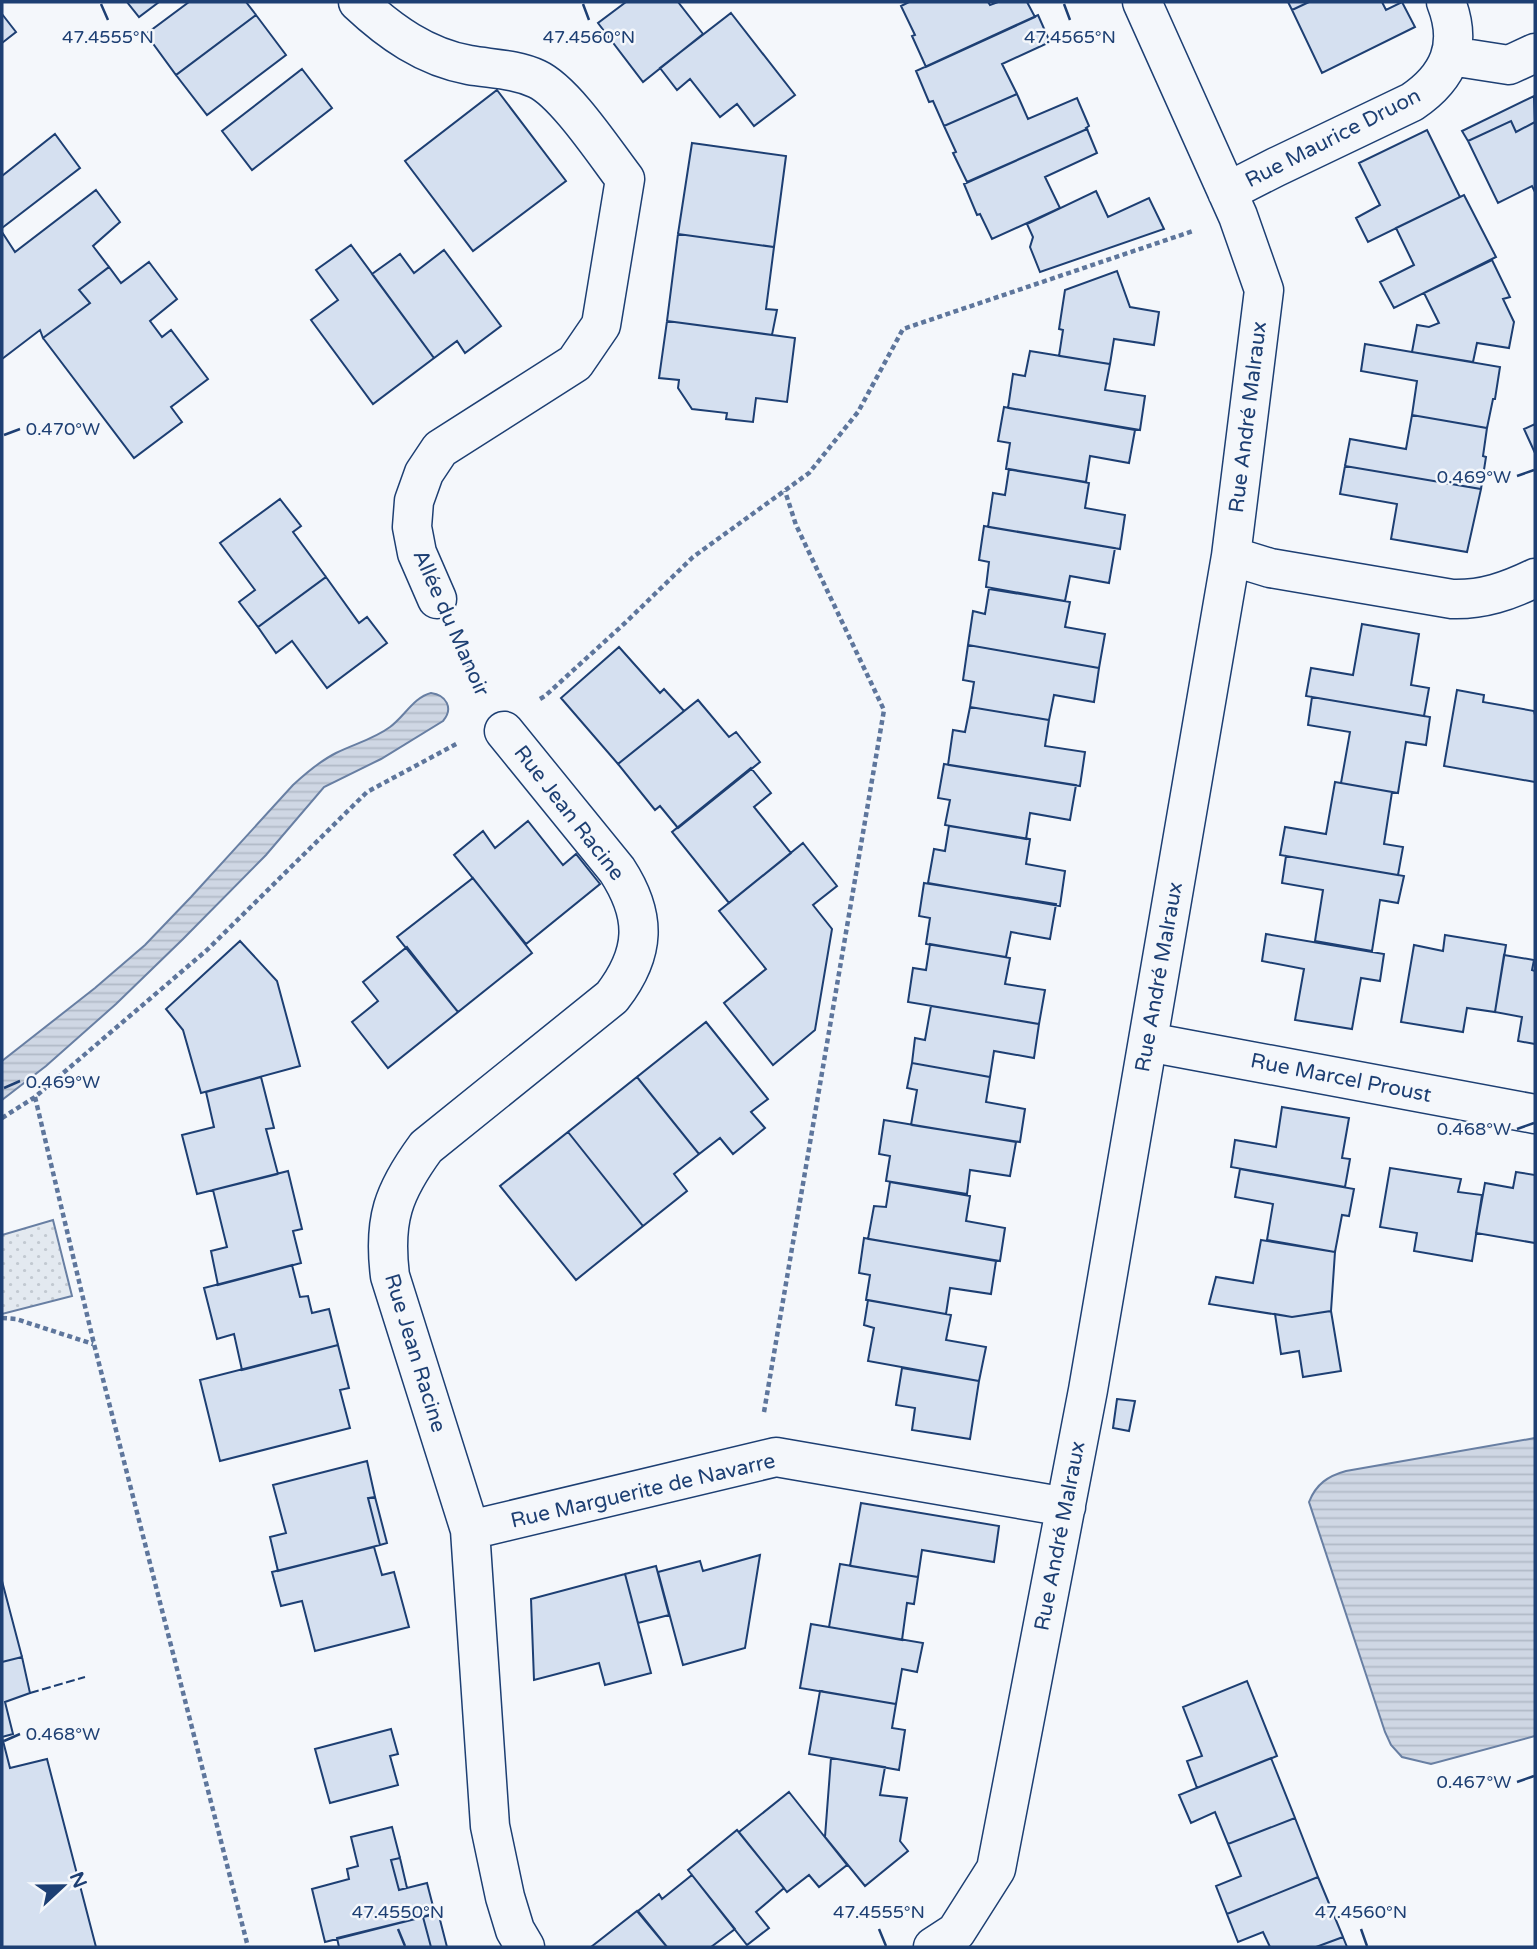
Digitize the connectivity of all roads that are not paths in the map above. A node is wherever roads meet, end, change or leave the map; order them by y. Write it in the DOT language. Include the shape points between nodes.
graph roads {
  1 [pos="358,2"];
  2 [pos="1142,2"];
  3 [pos="1446,2"];
  4 [pos="1535,53"];
  5 [pos="1451,56"];
  6 [pos="1232,204"];
  7 [pos="1231,556"];
  8 [pos="1535,578"];
  9 [pos="437,599"];
  10 [pos="501,726"];
  11 [pos="1148,1042"];
  12 [pos="1535,1114"];
  13 [pos="1066,1507"];
  14 [pos="470,1530"];
  15 [pos="952,1942"];
  16 [pos="525,1947"];
  1 -- 9 [label="street, Allée du Manoir" via="405,41 432,54 538,79 564,100 625,179 601,324 575,363 440,449 424,473 414,500 412,527 417,554"];
  2 -- 6 [label="street, Rue André Malraux"];
  3 -- 5 [label="street" via="1452,22"];
  4 -- 5 [label="street" via="1509,65"];
  5 -- 6 [label="street, Rue Maurice Druon" via="1442,75 1412,102 1276,167"];
  6 -- 7 [label="street, Rue André Malraux" via="1264,290"];
  7 -- 8 [label="street" via="1270,568 1452,598 1500,594"];
  7 -- 11 [label="street, Rue André Malraux"];
  10 -- 14 [label="street, Rue Jean Racine" via="617,870 635,902 639,938 626,980 612,997 426,1147 406,1173 394,1203 388,1228 390,1276"];
  11 -- 12 [label="street, Rue Marcel Proust"];
  11 -- 13 [label="street, Rue André Malraux"];
  13 -- 14 [label="street, Rue Marguerite de Navarre" via="776,1457"];
  13 -- 15 [label="street, Rue André Malraux" via="996,1868"];
  14 -- 16 [label="street, Rue Jean Racine" via="490,1826 505,1898"];
}
